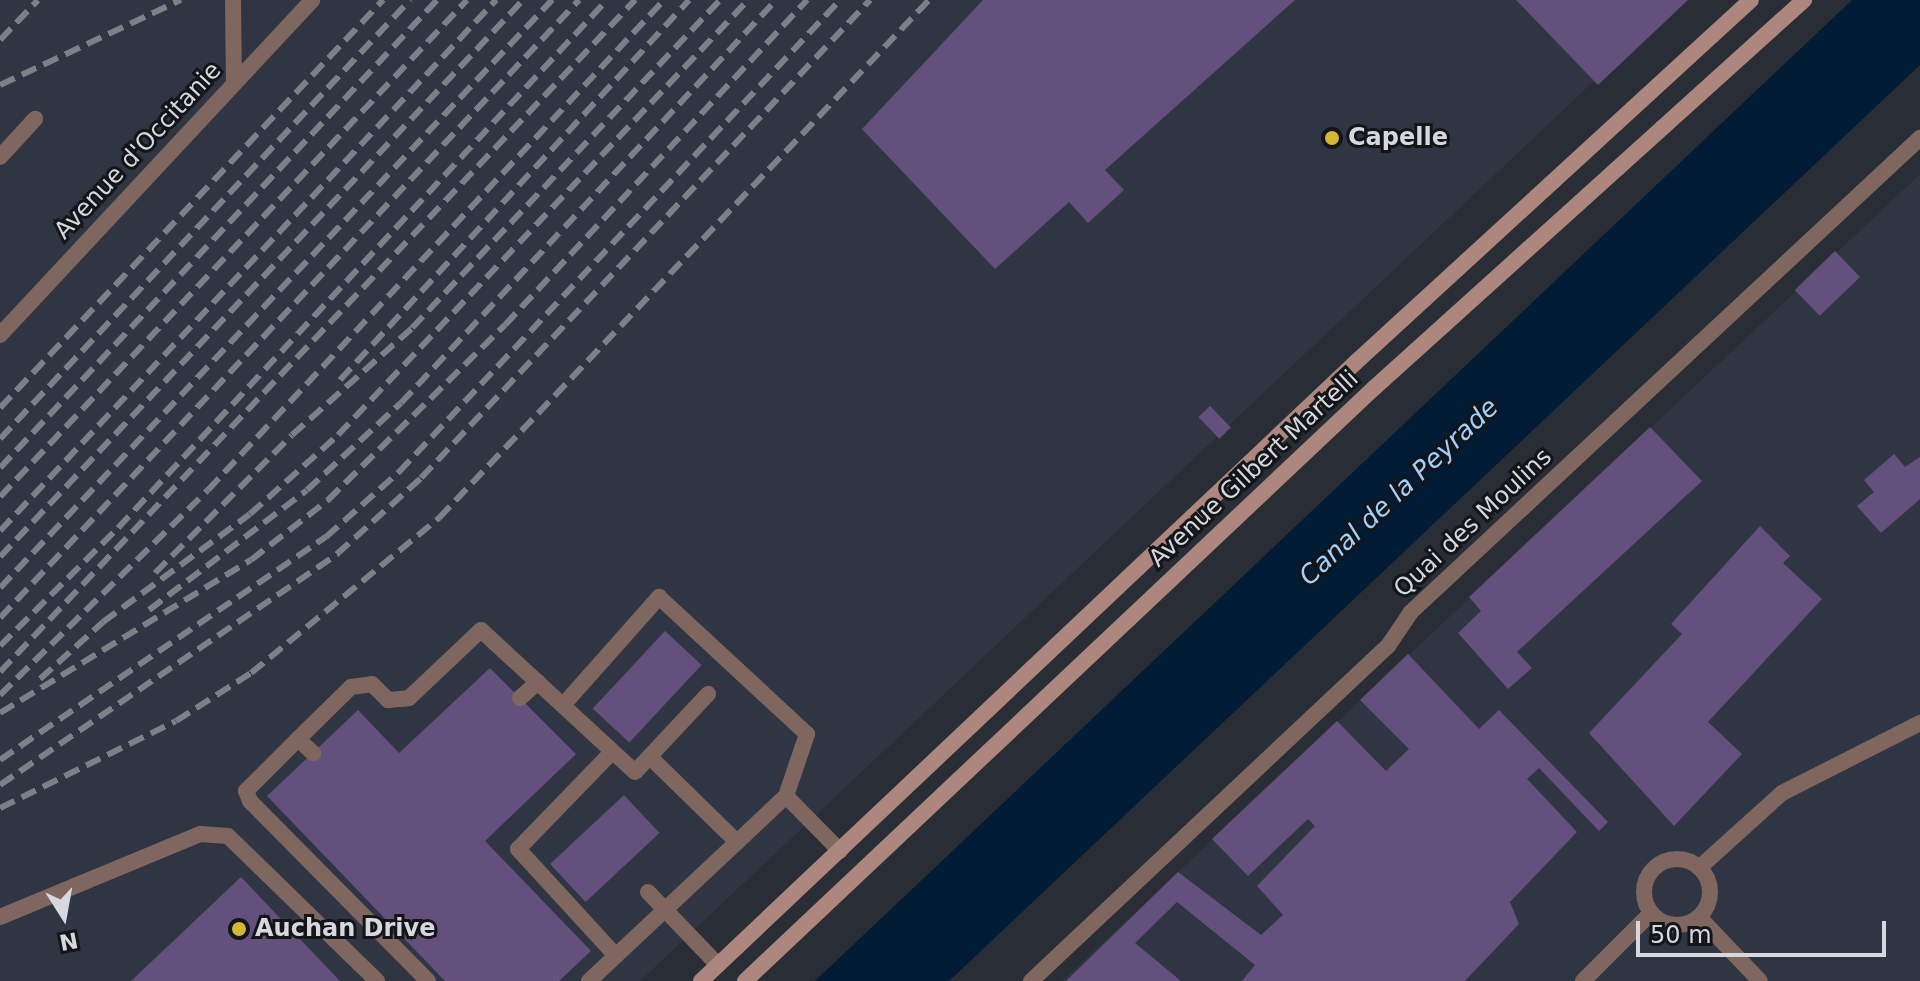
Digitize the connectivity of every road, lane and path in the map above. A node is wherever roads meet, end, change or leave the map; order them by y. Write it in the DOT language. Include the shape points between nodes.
graph roads {
  1 [pos="233,0"];
  2 [pos="312,0"];
  3 [pos="1751,0"];
  4 [pos="1804,0"];
  5 [pos="234,83"];
  6 [pos="35,119"];
  7 [pos="1920,138"];
  8 [pos="0,157"];
  9 [pos="0,335"];
  10 [pos="538,682"];
  11 [pos="708,694"];
  12 [pos="520,698"];
  13 [pos="565,703"];
  14 [pos="1920,723"];
  15 [pos="298,739"];
  16 [pos="612,752"];
  17 [pos="313,753"];
  18 [pos="652,759"];
  19 [pos="786,796"];
  20 [pos="737,842"];
  21 [pos="840,851"];
  22 [pos="1699,868"];
  23 [pos="648,892"];
  24 [pos="664,909"];
  25 [pos="1651,913"];
  26 [pos="0,917"];
  27 [pos="1699,917"];
  28 [pos="615,955"];
  29 [pos="718,965"];
  30 [pos="377,981"];
  31 [pos="428,981"];
  32 [pos="589,981"];
  33 [pos="701,981"];
  34 [pos="745,981"];
  35 [pos="1031,981"];
  36 [pos="1583,981"];
  37 [pos="1760,981"];
  1 -- 5 [label="street"];
  2 -- 5 [label="street, Avenue d'Occitanie"];
  3 -- 21 [label="main road, Avenue Gilbert Martelli" via="1355,363"];
  4 -- 34 [label="main road, Avenue Gilbert Martelli" via="1373,389"];
  5 -- 9 [label="street, Avenue d'Occitanie"];
  6 -- 8 [label="street"];
  7 -- 35 [label="street, Quai des Moulins" via="1411,612 1388,646"];
  10 -- 12 [label="street"];
  10 -- 13 [label="street"];
  10 -- 15 [label="street" via="481,630 409,698 388,700 372,684 351,687"];
  11 -- 18 [label="street"];
  13 -- 16 [label="street"];
  13 -- 19 [label="street" via="659,597 807,734"];
  14 -- 22 [label="street" via="1782,793"];
  15 -- 17 [label="street"];
  15 -- 31 [label="street" via="246,791 250,801"];
  16 -- 18 [label="street" via="635,772"];
  16 -- 28 [label="street" via="518,849"];
  18 -- 20 [label="street"];
  19 -- 20 [label="street"];
  19 -- 21 [label="street"];
  20 -- 24 [label="street"];
  21 -- 29 [label="main road, Avenue Gilbert Martelli"];
  22 -- 25 [label="street" via="1679,859 1658,865 1644,888"];
  22 -- 27 [label="street" via="1710,893"];
  23 -- 24 [label="street"];
  24 -- 28 [label="street"];
  24 -- 29 [label="street"];
  25 -- 27 [label="street" via="1674,925"];
  25 -- 36 [label="street"];
  26 -- 30 [label="street" via="200,834 228,836"];
  27 -- 37 [label="street"];
  28 -- 32 [label="street"];
  29 -- 33 [label="main road, Avenue Gilbert Martelli"];
}
